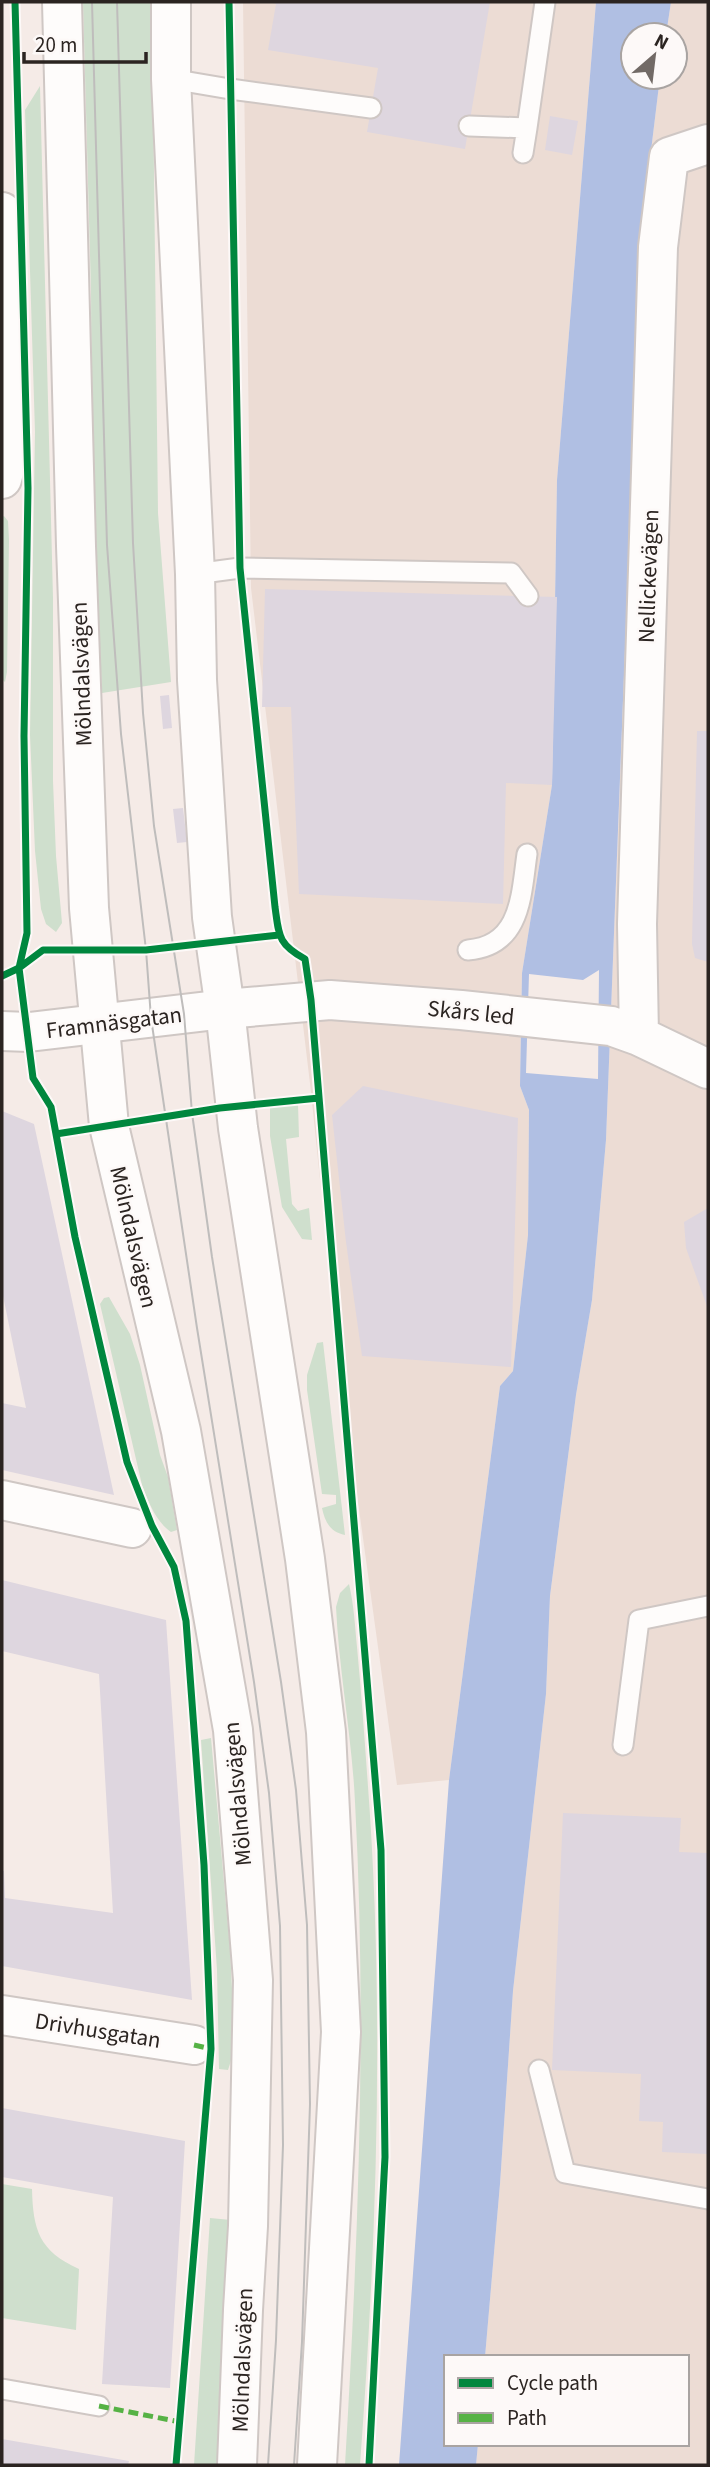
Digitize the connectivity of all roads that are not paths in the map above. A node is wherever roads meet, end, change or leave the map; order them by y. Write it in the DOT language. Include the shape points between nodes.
graph roads {
  1 [pos="62,2"];
  2 [pos="171,2"];
  3 [pos="545,2"];
  4 [pos="171,79"];
  5 [pos="371,108"];
  6 [pos="469,126"];
  7 [pos="527,128"];
  8 [pos="708,144"];
  9 [pos="523,153"];
  10 [pos="2,212"];
  11 [pos="2,480"];
  12 [pos="195,574"];
  13 [pos="528,596"];
  14 [pos="527,854"];
  15 [pos="468,950"];
  16 [pos="225,1009"];
  17 [pos="99,1024"];
  18 [pos="2,1031"];
  19 [pos="625,1031"];
  20 [pos="708,1069"];
  21 [pos="2,1500"];
  22 [pos="132,1528"];
  23 [pos="708,1606"];
  24 [pos="623,1745"];
  25 [pos="2,2015"];
  26 [pos="194,2045"];
  27 [pos="539,2070"];
  28 [pos="708,2199"];
  29 [pos="2,2389"];
  30 [pos="99,2406"];
  31 [pos="237,2465"];
  32 [pos="317,2465"];
  1 -- 17 [label="main road, Mölndalsvägen" via="89,908"];
  2 -- 4 [label="main road"];
  3 -- 7 [label="lane"];
  4 -- 5 [label="lane"];
  4 -- 12 [label="main road"];
  6 -- 7 [label="lane"];
  7 -- 9 [label="lane"];
  8 -- 19 [label="main road, Nellickevägen" via="669,157 658,247 637,924"];
  10 -- 11 [label="main road" via="8,398"];
  12 -- 13 [label="lane" via="240,568 511,573"];
  12 -- 16 [label="main road" via="210,891"];
  14 -- 15 [label="lane" via="519,906 511,924 501,939 483,949"];
  16 -- 17 [label="main road, Framnäsgatan"];
  16 -- 19 [label="main road, Skårs led" via="330,1000 461,1010"];
  16 -- 32 [label="main road" via="326,1732 341,2032"];
  17 -- 18 [label="main road, Framnäsgatan"];
  17 -- 31 [label="main road, Mölndalsvägen" via="108,1126 181,1431 233,1730 253,1980"];
  19 -- 20 [label="main road, Skårs led"];
  21 -- 22 [label="main road"];
  23 -- 24 [label="lane" via="639,1620"];
  25 -- 26 [label="main road, Drivhusgatan"];
  27 -- 28 [label="lane" via="565,2173"];
  29 -- 30 [label="lane"];
}
